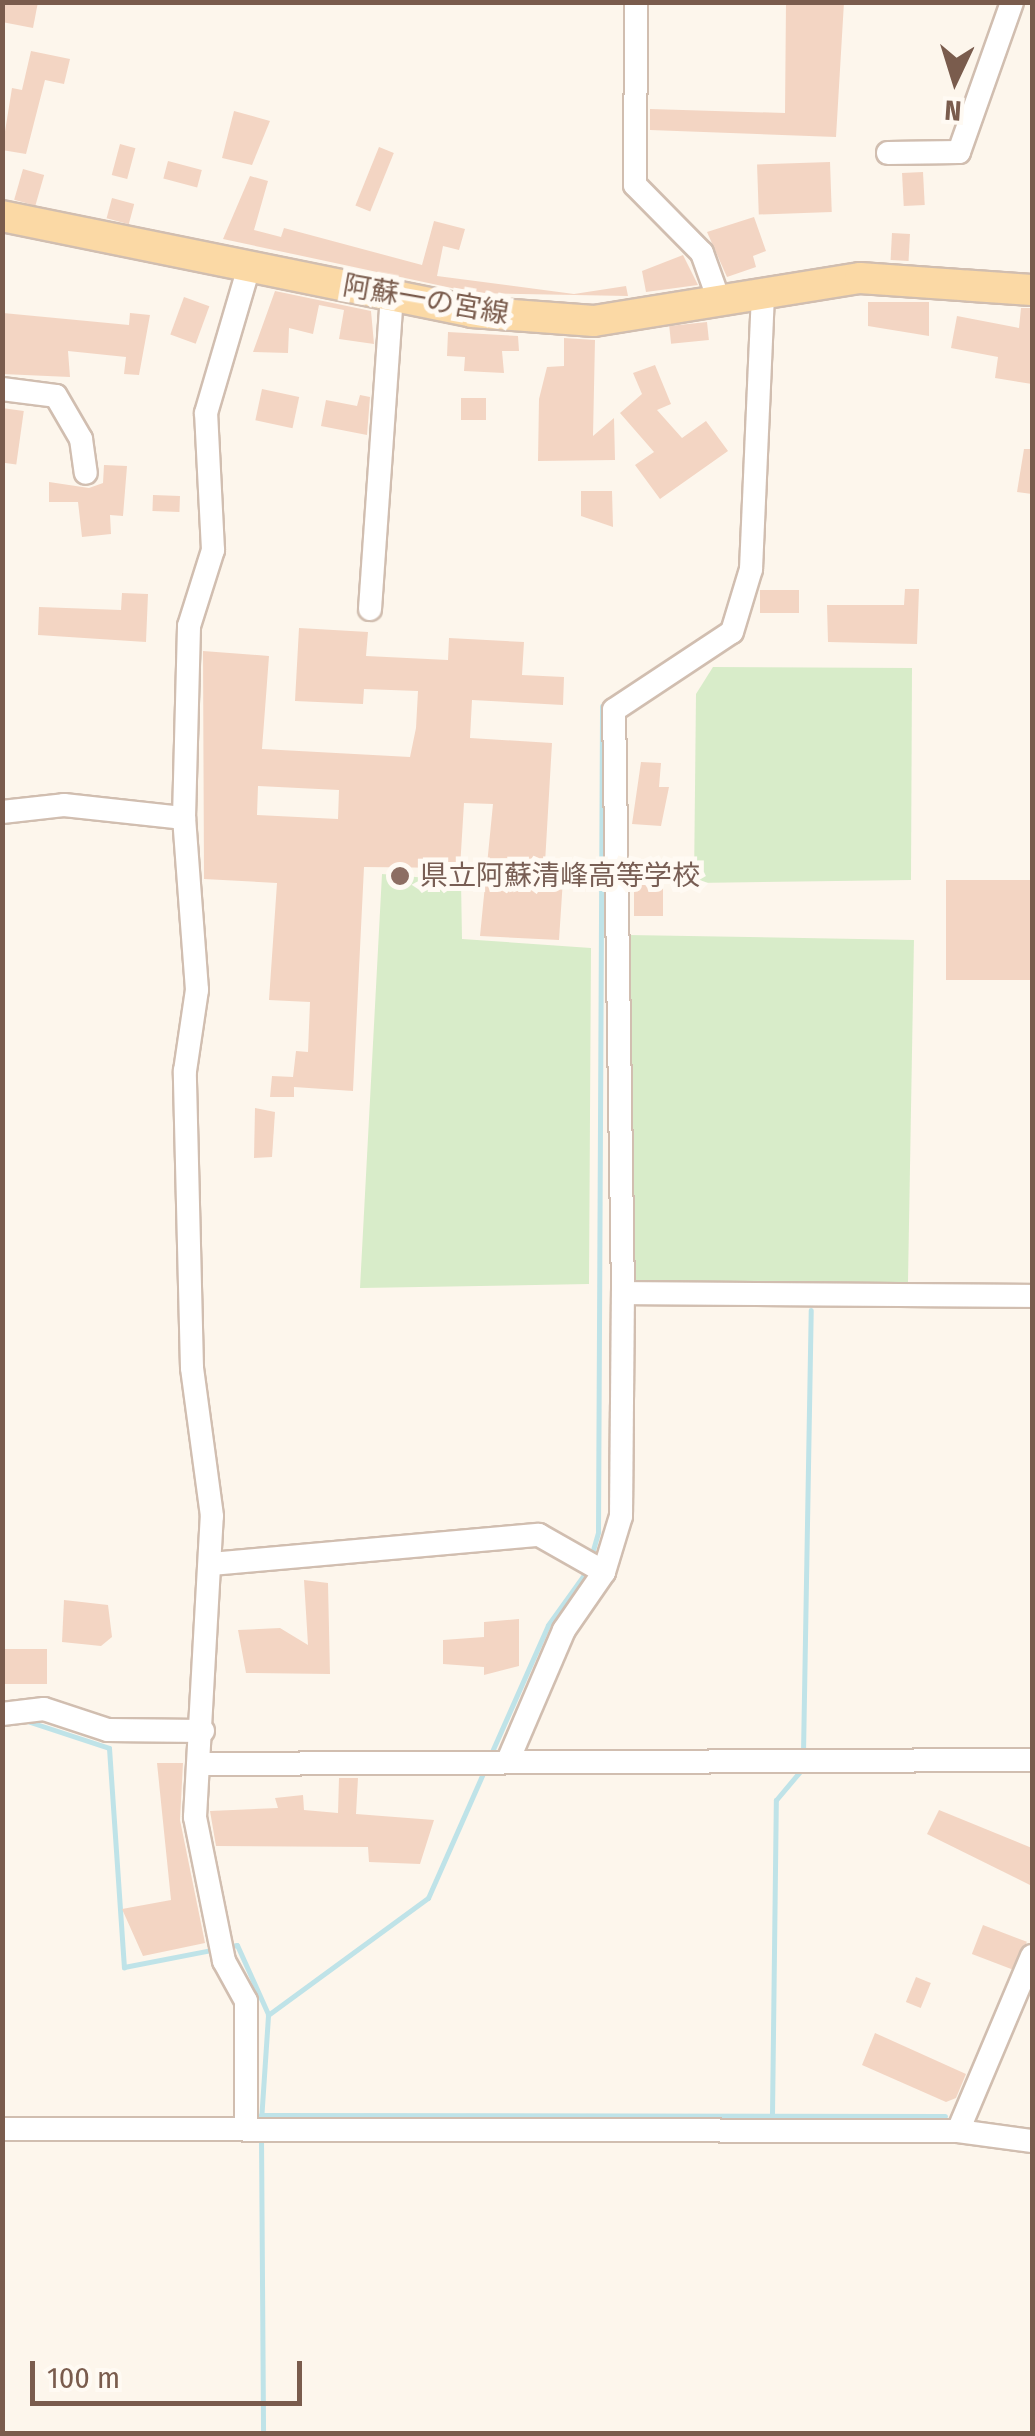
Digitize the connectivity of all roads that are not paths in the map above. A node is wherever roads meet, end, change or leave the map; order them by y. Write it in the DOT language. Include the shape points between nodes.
graph roads {
  1 [pos="636,2"];
  2 [pos="1012,2"];
  3 [pos="888,153"];
  4 [pos="3,223"];
  5 [pos="249,266"];
  6 [pos="1032,290"];
  7 [pos="392,296"];
  8 [pos="763,297"];
  9 [pos="720,303"];
  10 [pos="2,389"];
  11 [pos="86,473"];
  12 [pos="370,609"];
  13 [pos="2,812"];
  14 [pos="184,818"];
  15 [pos="623,1293"];
  16 [pos="1032,1296"];
  17 [pos="210,1564"];
  18 [pos="604,1572"];
  19 [pos="2,1714"];
  20 [pos="204,1731"];
  21 [pos="510,1756"];
  22 [pos="1032,1760"];
  23 [pos="199,1764"];
  24 [pos="1032,1956"];
  25 [pos="257,2126"];
  26 [pos="2,2128"];
  27 [pos="958,2130"];
  28 [pos="1032,2142"];
  1 -- 9 [label="street" via="635,184 702,253"];
  2 -- 3 [label="street" via="959,152"];
  4 -- 5 [label="main road, 阿蘇一の宮線"];
  5 -- 7 [label="main road, 阿蘇一の宮線"];
  5 -- 14 [label="street" via="206,413 212,550 190,626"];
  6 -- 8 [label="main road, 阿蘇一の宮線" via="860,278"];
  7 -- 9 [label="main road, 阿蘇一の宮線" via="594,321"];
  7 -- 12 [label="street"];
  8 -- 9 [label="main road, 阿蘇一の宮線"];
  8 -- 15 [label="street" via="750,570 732,632 614,710"];
  10 -- 11 [label="street" via="56,396 81,439"];
  13 -- 14 [label="street" via="64,805"];
  14 -- 17 [label="street" via="197,990 185,1071 192,1368"];
  15 -- 16 [label="street"];
  15 -- 18 [label="street" via="621,1516"];
  17 -- 18 [label="street" via="539,1535"];
  17 -- 20 [label="street"];
  18 -- 21 [label="street" via="564,1630"];
  19 -- 20 [label="street" via="44,1709 108,1730"];
  20 -- 23 [label="street"];
  21 -- 22 [label="street"];
  21 -- 23 [label="street"];
  23 -- 25 [label="street" via="196,1817 216,1925 246,2001"];
  24 -- 27 [label="street"];
  25 -- 26 [label="street"];
  25 -- 27 [label="street"];
  27 -- 28 [label="street"];
}
